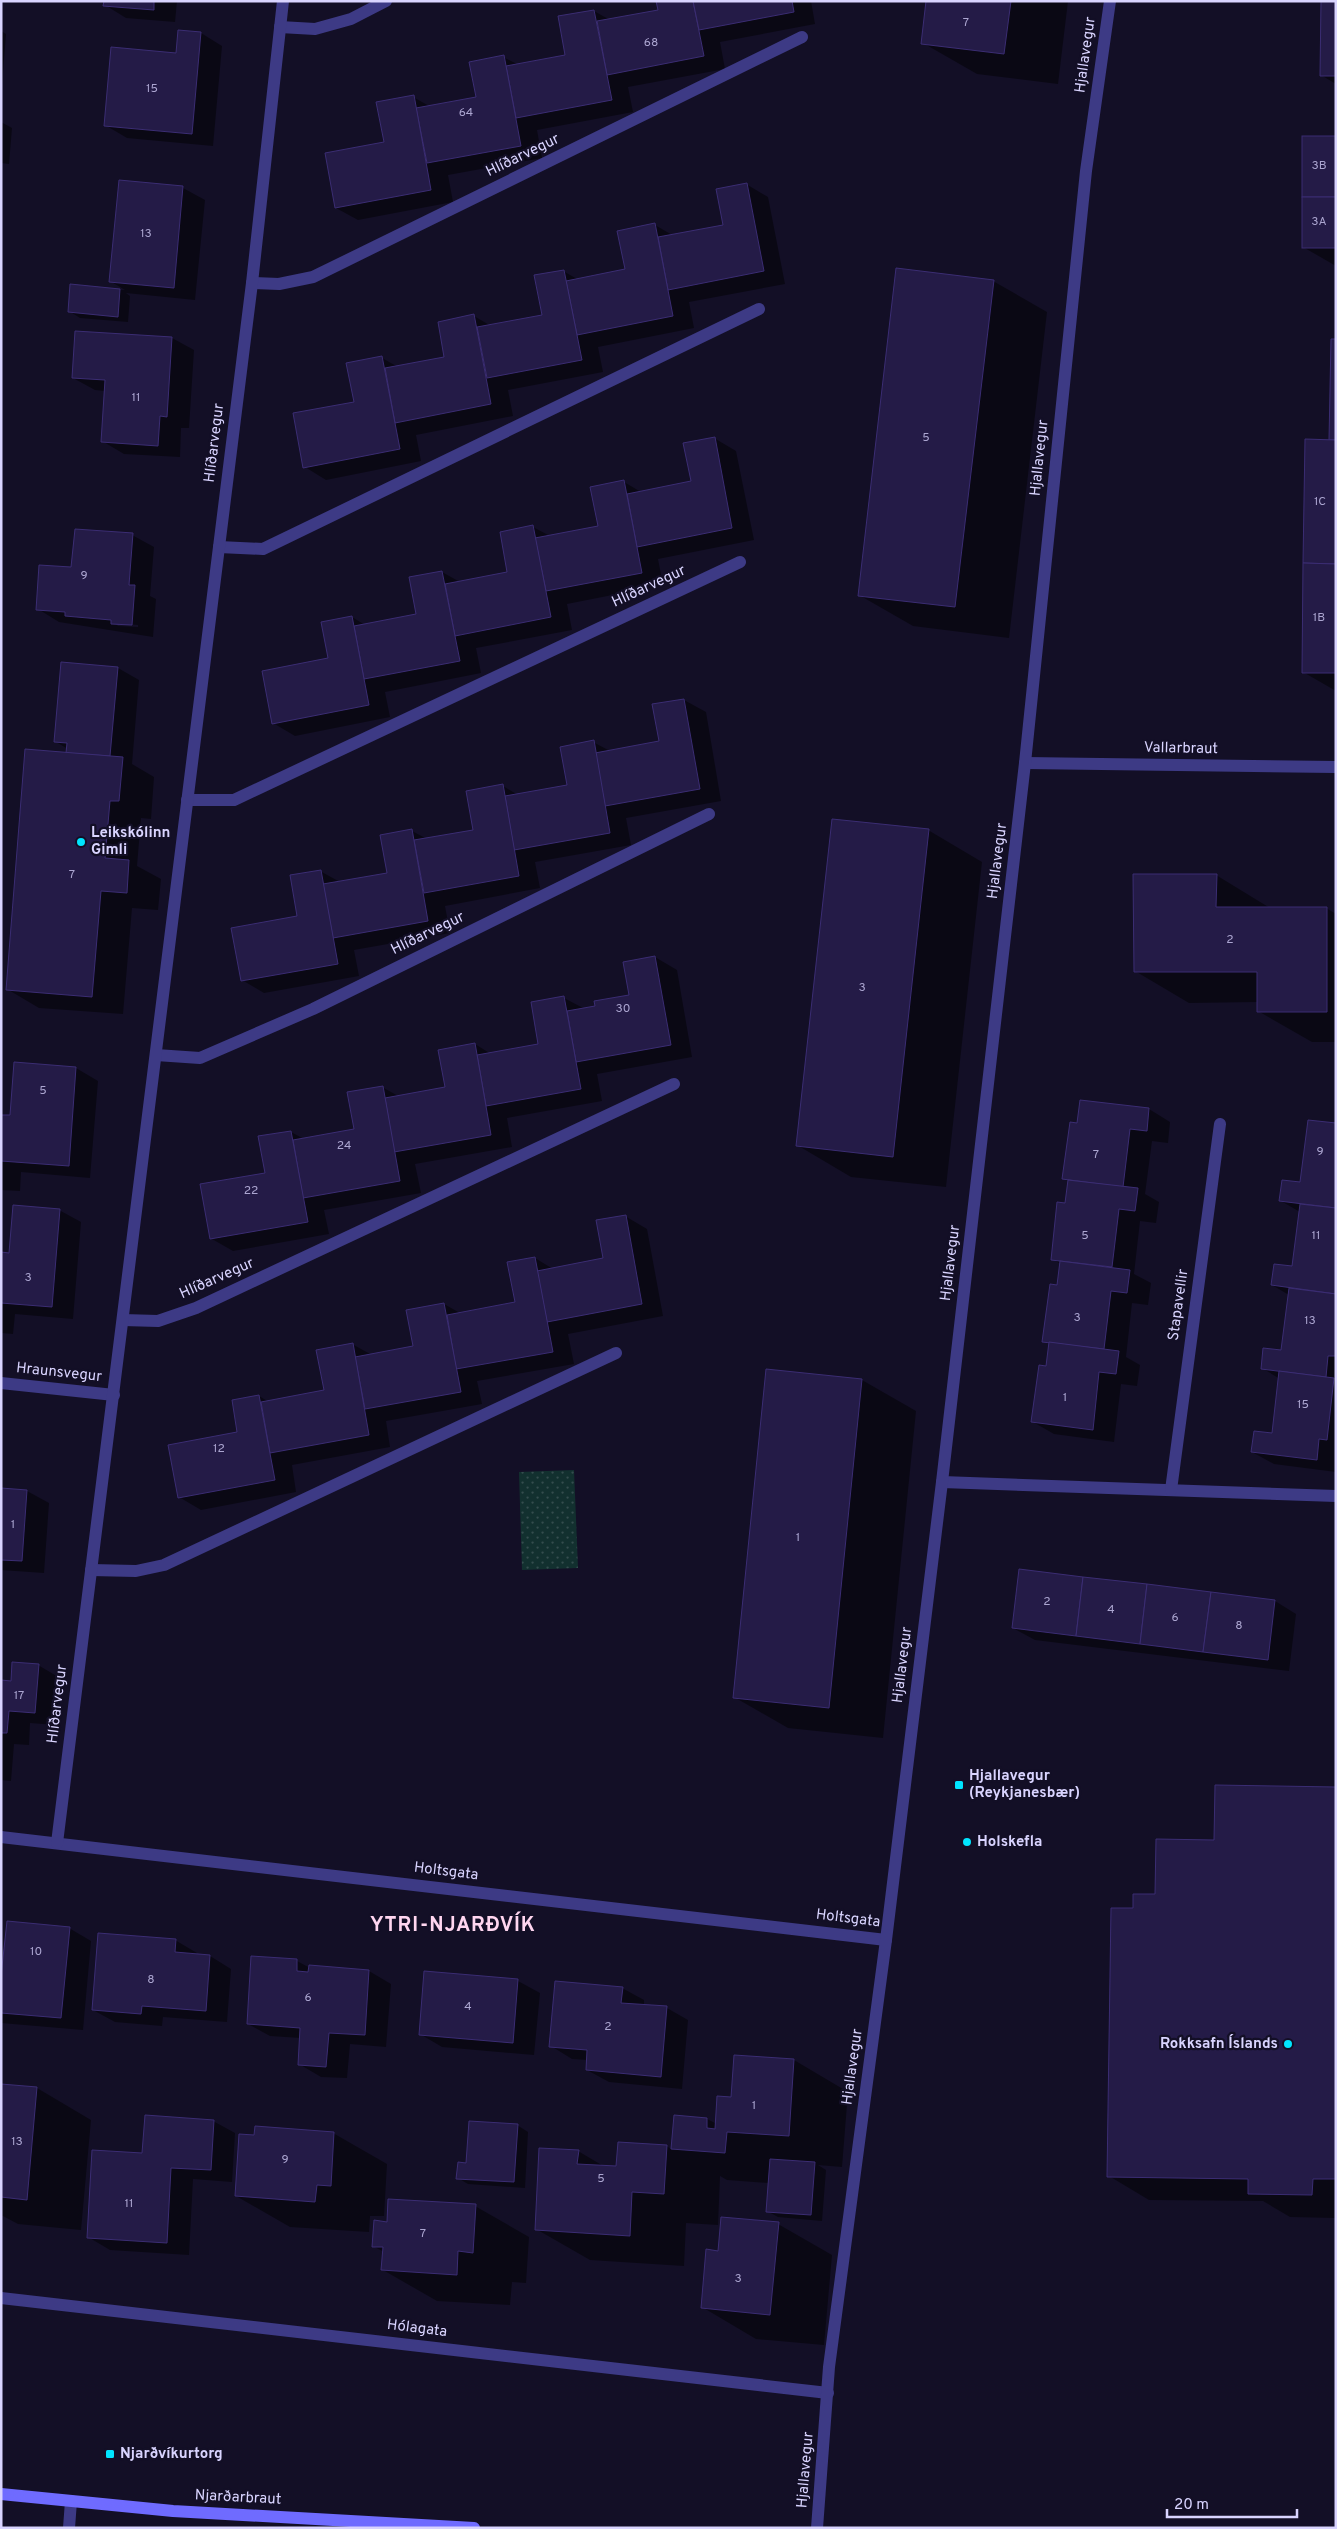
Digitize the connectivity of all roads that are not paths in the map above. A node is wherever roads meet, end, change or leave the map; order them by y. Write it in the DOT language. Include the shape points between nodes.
graph roads {
  1 [pos="284,1"];
  2 [pos="386,1"];
  3 [pos="1110,1"];
  4 [pos="280,27"];
  5 [pos="802,37"];
  6 [pos="252,283"];
  7 [pos="759,309"];
  8 [pos="219,547"];
  9 [pos="740,562"];
  10 [pos="1026,763"];
  11 [pos="1336,767"];
  12 [pos="187,800"];
  13 [pos="709,814"];
  14 [pos="156,1055"];
  15 [pos="674,1084"];
  16 [pos="1220,1124"];
  17 [pos="123,1320"];
  18 [pos="616,1353"];
  19 [pos="1,1383"];
  20 [pos="114,1395"];
  21 [pos="942,1482"];
  22 [pos="1171,1490"];
  23 [pos="1336,1496"];
  24 [pos="91,1570"];
  25 [pos="1,1837"];
  26 [pos="56,1842"];
  27 [pos="886,1940"];
  28 [pos="1,2298"];
  29 [pos="828,2393"];
  30 [pos="1,2494"];
  31 [pos="71,2501"];
  32 [pos="69,2528"];
  33 [pos="474,2528"];
  34 [pos="817,2528"];
  1 -- 4 [label="street, Hlíðarvegur"];
  2 -- 4 [label="street" via="351,19 315,28"];
  3 -- 10 [label="street, Hjallavegur" via="1086,170"];
  4 -- 6 [label="street, Hlíðarvegur"];
  5 -- 6 [label="street, Hlíðarvegur" via="313,277 279,284"];
  6 -- 8 [label="street, Hlíðarvegur"];
  7 -- 8 [label="street" via="263,549"];
  8 -- 12 [label="street, Hlíðarvegur"];
  9 -- 12 [label="street, Hlíðarvegur" via="234,800"];
  10 -- 11 [label="street, Vallarbraut"];
  10 -- 21 [label="street, Hjallavegur"];
  12 -- 14 [label="street, Hlíðarvegur"];
  13 -- 14 [label="street, Hlíðarvegur" via="313,1009 200,1058"];
  14 -- 17 [label="street, Hlíðarvegur"];
  15 -- 17 [label="street, Hlíðarvegur" via="196,1308 158,1320"];
  16 -- 22 [label="street, Stapavellir"];
  17 -- 20 [label="street, Hlíðarvegur"];
  18 -- 24 [label="street" via="164,1565 136,1571"];
  19 -- 20 [label="street, Hraunsvegur"];
  20 -- 24 [label="street, Hlíðarvegur"];
  21 -- 22 [label="street"];
  21 -- 27 [label="street, Hjallavegur"];
  22 -- 23 [label="street"];
  24 -- 26 [label="street, Hlíðarvegur"];
  25 -- 26 [label="street, Holtsgata"];
  26 -- 27 [label="street, Holtsgata"];
  27 -- 29 [label="street, Hjallavegur"];
  28 -- 29 [label="street, Hólagata"];
  29 -- 34 [label="street, Hjallavegur"];
  30 -- 31 [label="main road, Njarðarbraut"];
  31 -- 32 [label="street"];
  31 -- 33 [label="main road, Njarðarbraut" via="172,2511"];
}
